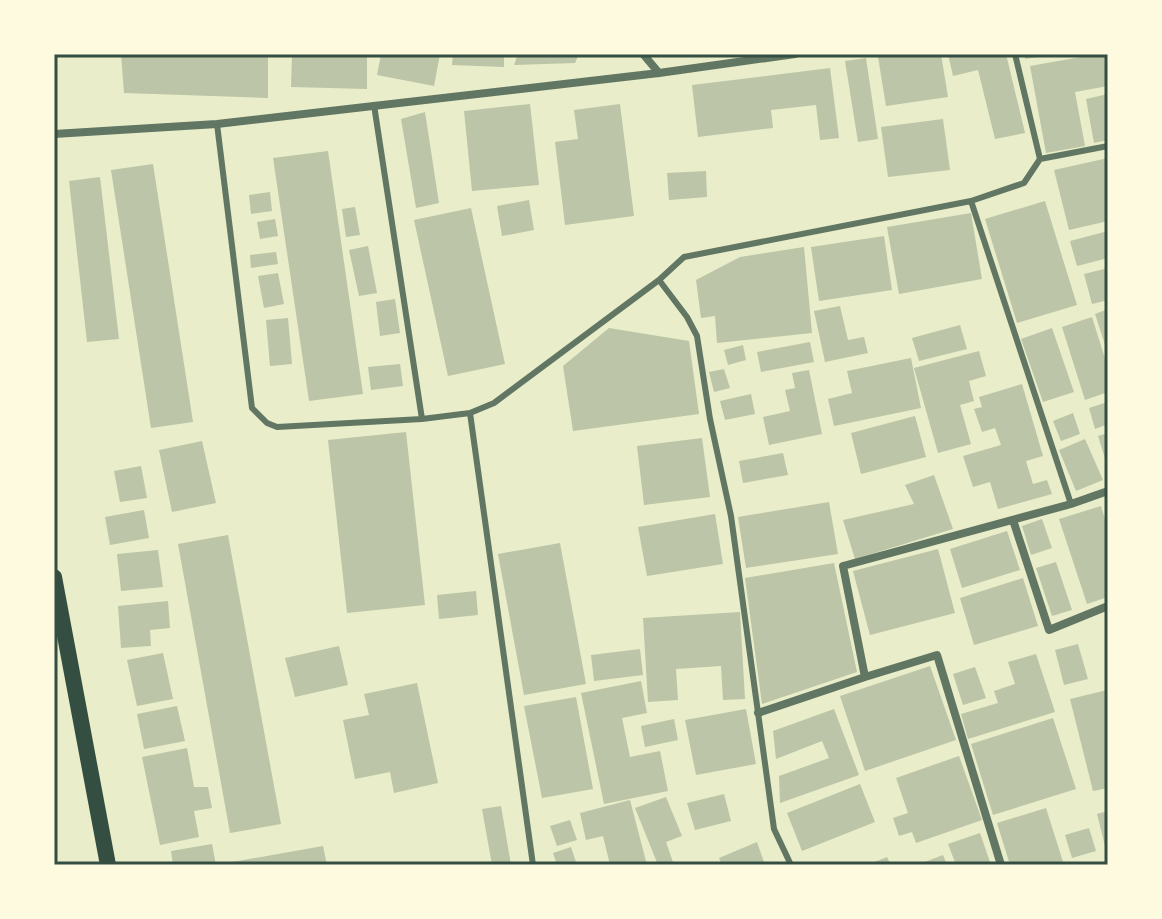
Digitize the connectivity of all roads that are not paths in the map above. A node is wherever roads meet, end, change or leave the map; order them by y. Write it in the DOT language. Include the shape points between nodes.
graph roads {
  1 [pos="643,54"];
  2 [pos="795,54"];
  3 [pos="1015,54"];
  4 [pos="659,73"];
  5 [pos="374,105"];
  6 [pos="217,124"];
  7 [pos="54,134"];
  8 [pos="1108,146"];
  9 [pos="1040,159"];
  10 [pos="971,201"];
  11 [pos="659,280"];
  12 [pos="470,413"];
  13 [pos="422,419"];
  14 [pos="1106,491"];
  15 [pos="1071,504"];
  16 [pos="1108,504"];
  17 [pos="1013,520"];
  18 [pos="54,577"];
  19 [pos="1108,606"];
  20 [pos="865,677"];
  21 [pos="758,713"];
  22 [pos="108,865"];
  23 [pos="533,865"];
  24 [pos="791,865"];
  25 [pos="1001,865"];
  1 -- 4 [label="street"];
  2 -- 4 [label="street"];
  3 -- 9 [label="lane"];
  4 -- 5 [label="street"];
  5 -- 6 [label="street"];
  5 -- 13 [label="lane"];
  6 -- 7 [label="street"];
  6 -- 13 [label="lane" via="252,408 277,427"];
  8 -- 9 [label="lane"];
  9 -- 10 [label="lane" via="1024,183"];
  10 -- 11 [label="lane" via="684,257"];
  10 -- 15 [label="lane"];
  11 -- 12 [label="lane" via="494,403"];
  11 -- 21 [label="lane" via="697,336 731,516"];
  12 -- 13 [label="lane"];
  12 -- 23 [label="lane"];
  14 -- 15 [label="street"];
  14 -- 16 [label="street"];
  15 -- 17 [label="street"];
  17 -- 19 [label="street" via="1049,630"];
  17 -- 20 [label="street" via="843,566"];
  18 -- 22 [label="main road"];
  20 -- 21 [label="street"];
  20 -- 25 [label="street" via="937,655"];
  21 -- 24 [label="lane" via="774,829"];
}
